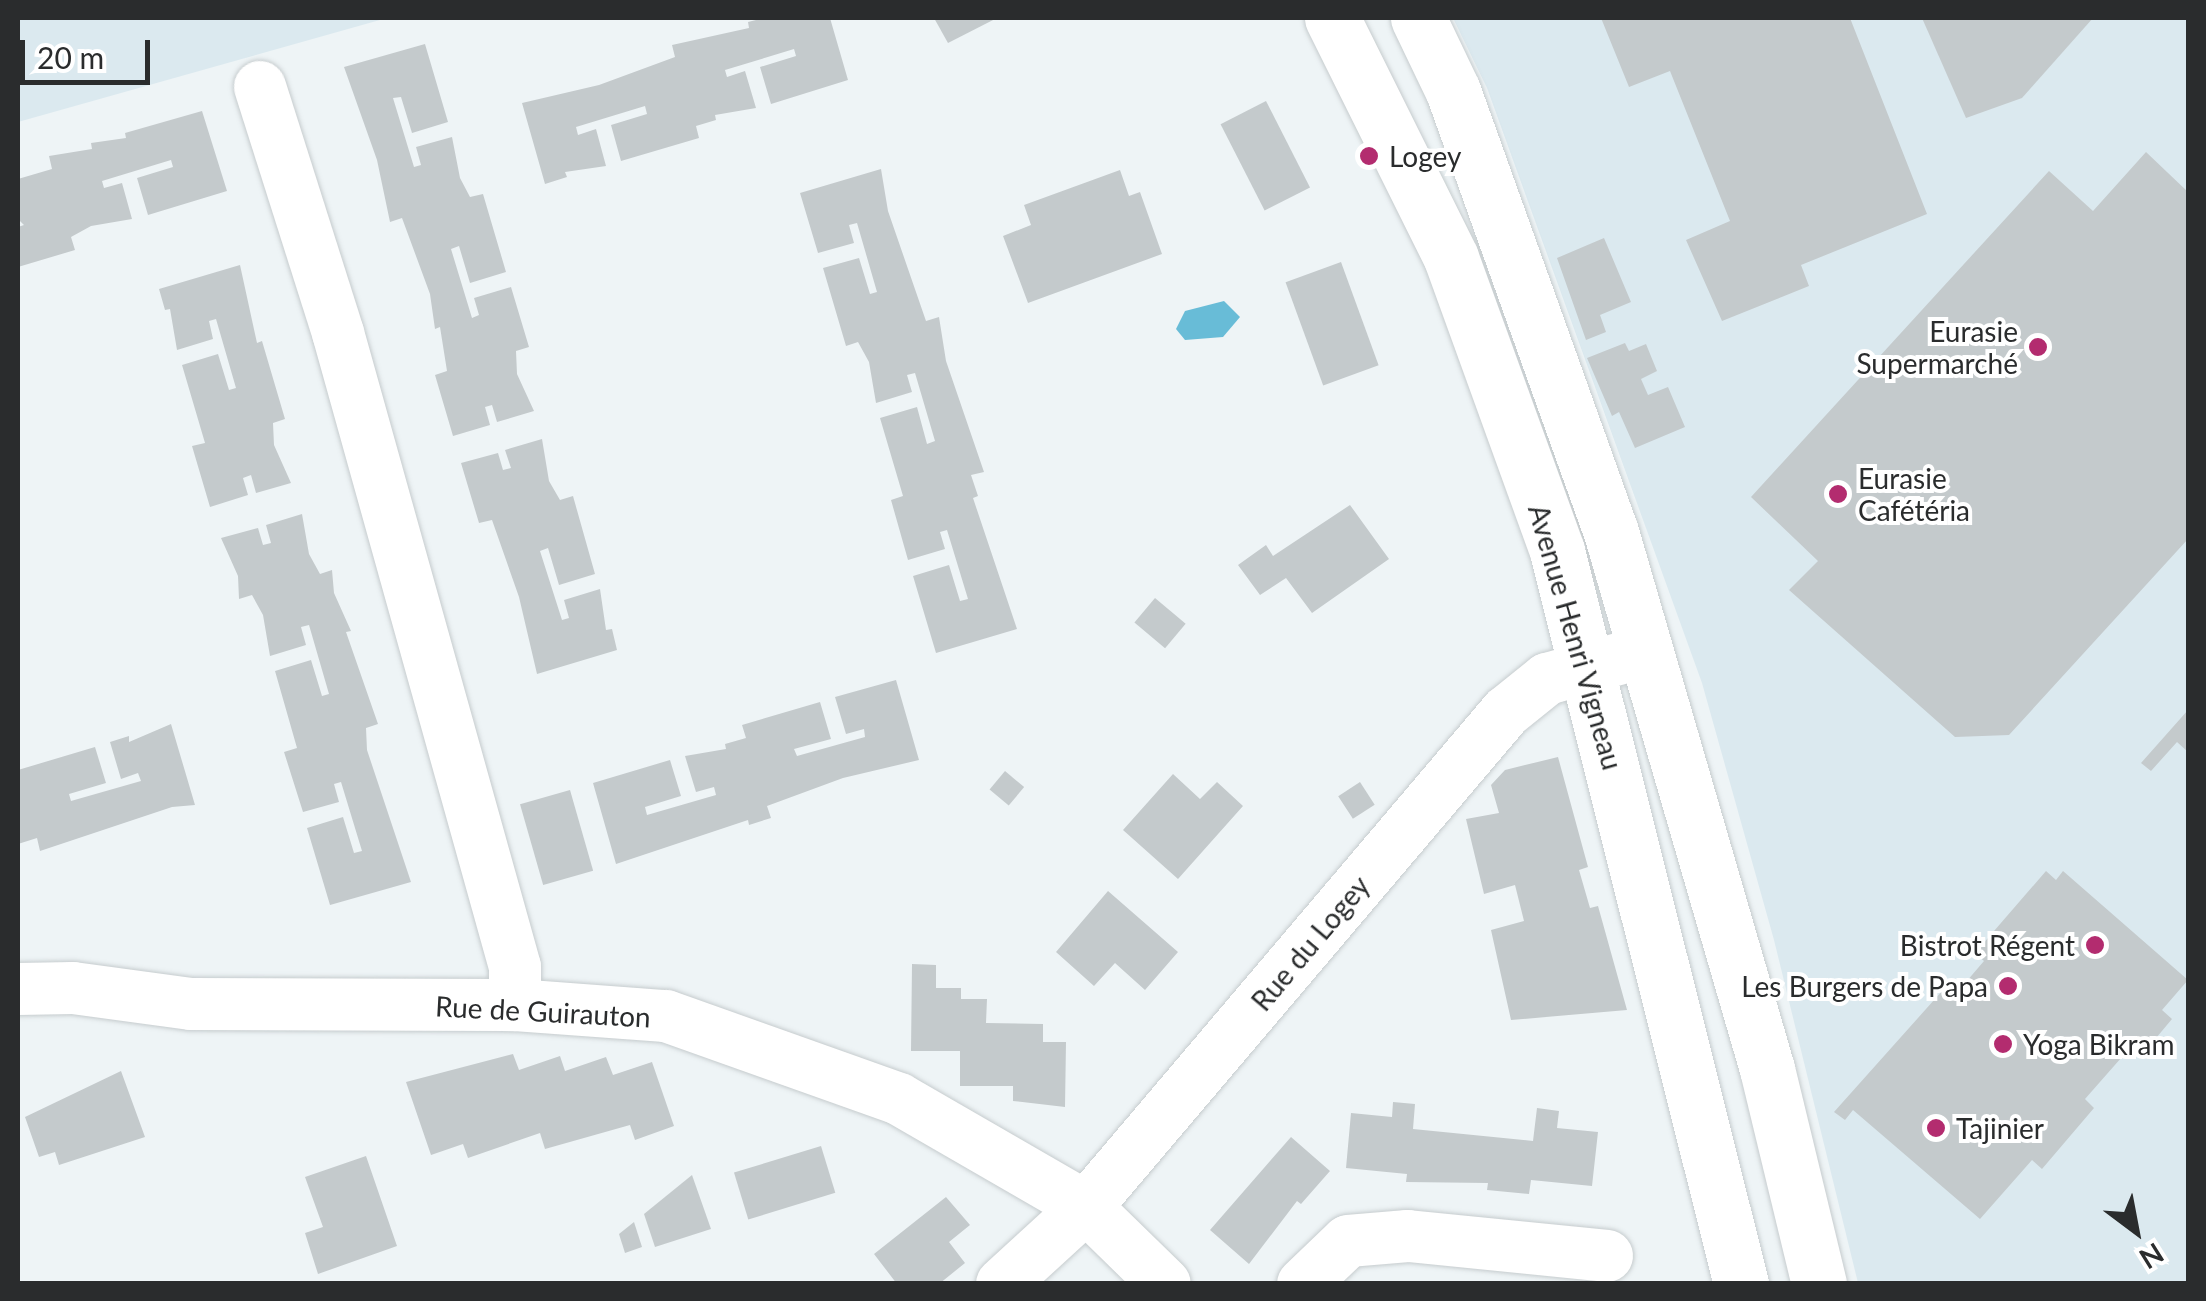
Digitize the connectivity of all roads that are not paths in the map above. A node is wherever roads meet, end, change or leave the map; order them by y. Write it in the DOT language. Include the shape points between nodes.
graph roads {
  1 [pos="1332,18"];
  2 [pos="1418,18"];
  3 [pos="260,87"];
  4 [pos="1647,651"];
  5 [pos="1590,670"];
  6 [pos="18,990"];
  7 [pos="515,1006"];
  8 [pos="1086,1207"];
  9 [pos="1606,1256"];
  10 [pos="1002,1284"];
  11 [pos="1164,1284"];
  12 [pos="1303,1284"];
  13 [pos="1741,1284"];
  14 [pos="1819,1284"];
  1 -- 5 [label="street, Avenue Henri Vigneau" via="1451,258 1557,551"];
  2 -- 4 [label="street" via="1508,238"];
  3 -- 7 [label="street" via="338,333 515,967"];
  4 -- 5 [label="street, Rue du Logey"];
  4 -- 14 [label="street" via="1767,1069"];
  5 -- 8 [label="street, Rue du Logey" via="1547,679 1506,712"];
  5 -- 13 [label="street, Avenue Henri Vigneau"];
  6 -- 7 [label="street, Rue de Guirauton" via="73,988 191,1004"];
  7 -- 8 [label="street, Rue de Guirauton" via="666,1016 899,1099"];
  8 -- 10 [label="street, Rue du Logey"];
  8 -- 11 [label="street, Rue de Guirauton"];
  9 -- 12 [label="street" via="1408,1236 1348,1241"];
}
